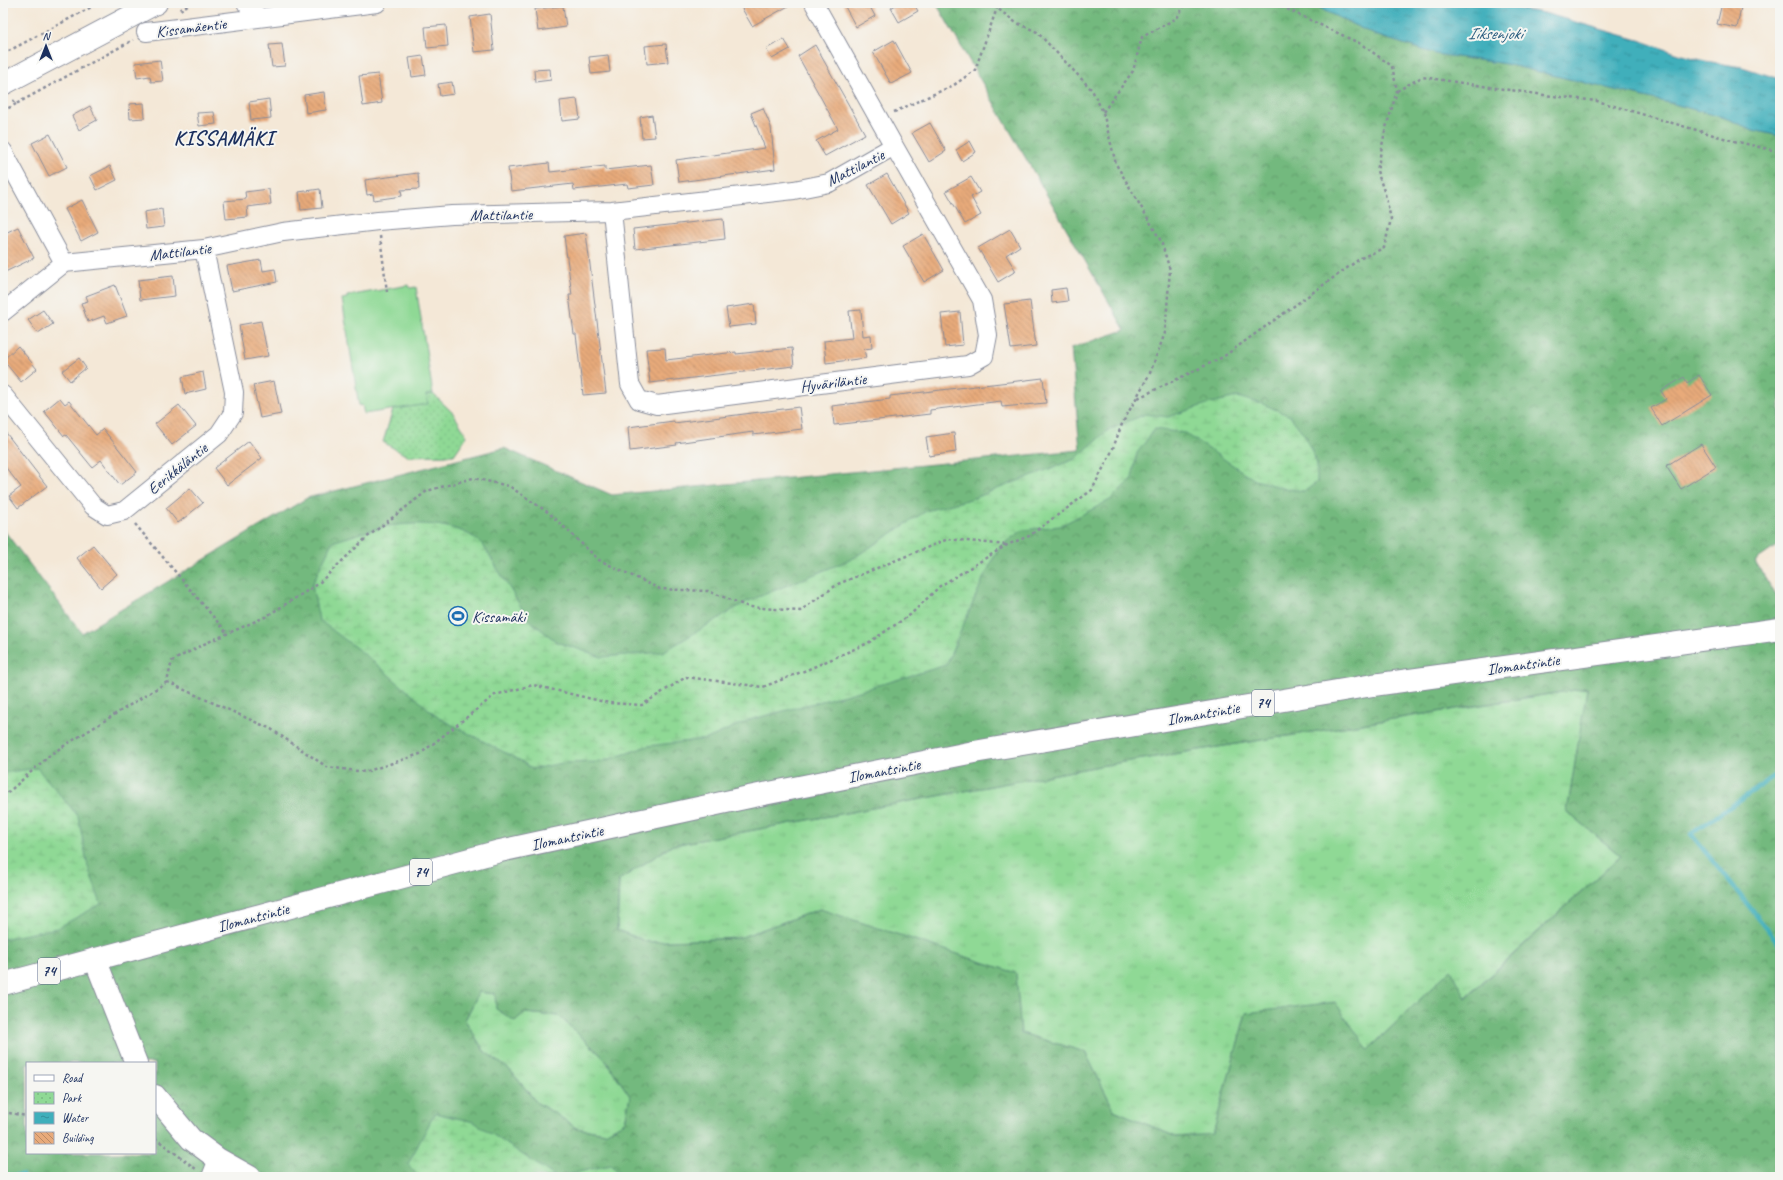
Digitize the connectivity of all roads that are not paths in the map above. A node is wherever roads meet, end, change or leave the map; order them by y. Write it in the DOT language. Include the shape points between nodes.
graph roads {
  1 [pos="156,3"];
  2 [pos="246,3"];
  3 [pos="377,3"];
  4 [pos="814,3"];
  5 [pos="259,18"];
  6 [pos="146,32"];
  7 [pos="4,84"];
  8 [pos="894,146"];
  9 [pos="3,151"];
  10 [pos="612,211"];
  11 [pos="204,249"];
  12 [pos="64,263"];
  13 [pos="3,312"];
  14 [pos="3,395"];
  15 [pos="1780,629"];
  16 [pos="96,959"];
  17 [pos="3,984"];
  18 [pos="136,1062"];
  19 [pos="156,1097"];
  20 [pos="210,1170"];
  21 [pos="250,1177"];
  1 -- 7 [label="main road"];
  2 -- 5 [label="street, Kissamäentie"];
  3 -- 5 [label="street, Kissamäentie"];
  4 -- 8 [label="street, Mattilantie"];
  5 -- 6 [label="street, Kissamäentie"];
  8 -- 10 [label="street, Mattilantie" via="829,183 794,190"];
  8 -- 10 [label="street, Hyväriläntie" via="982,300 988,335 984,356 968,365 657,405 639,400 630,384"];
  9 -- 12 [label="street"];
  10 -- 11 [label="street, Mattilantie" via="452,215 378,221 283,232"];
  11 -- 12 [label="street, Mattilantie"];
  11 -- 14 [label="street, Eerikkäläntie" via="234,392 233,413 219,434 124,511 107,515 93,506"];
  12 -- 13 [label="street"];
  15 -- 16 [label="main road, Ilomantsintie / 74" via="1373,685 974,752 500,851"];
  16 -- 17 [label="main road, Ilomantsintie / 74"];
  16 -- 18 [label="main road"];
  19 -- 20 [label="main road" via="191,1139"];
  20 -- 21 [label="main road"];
}
